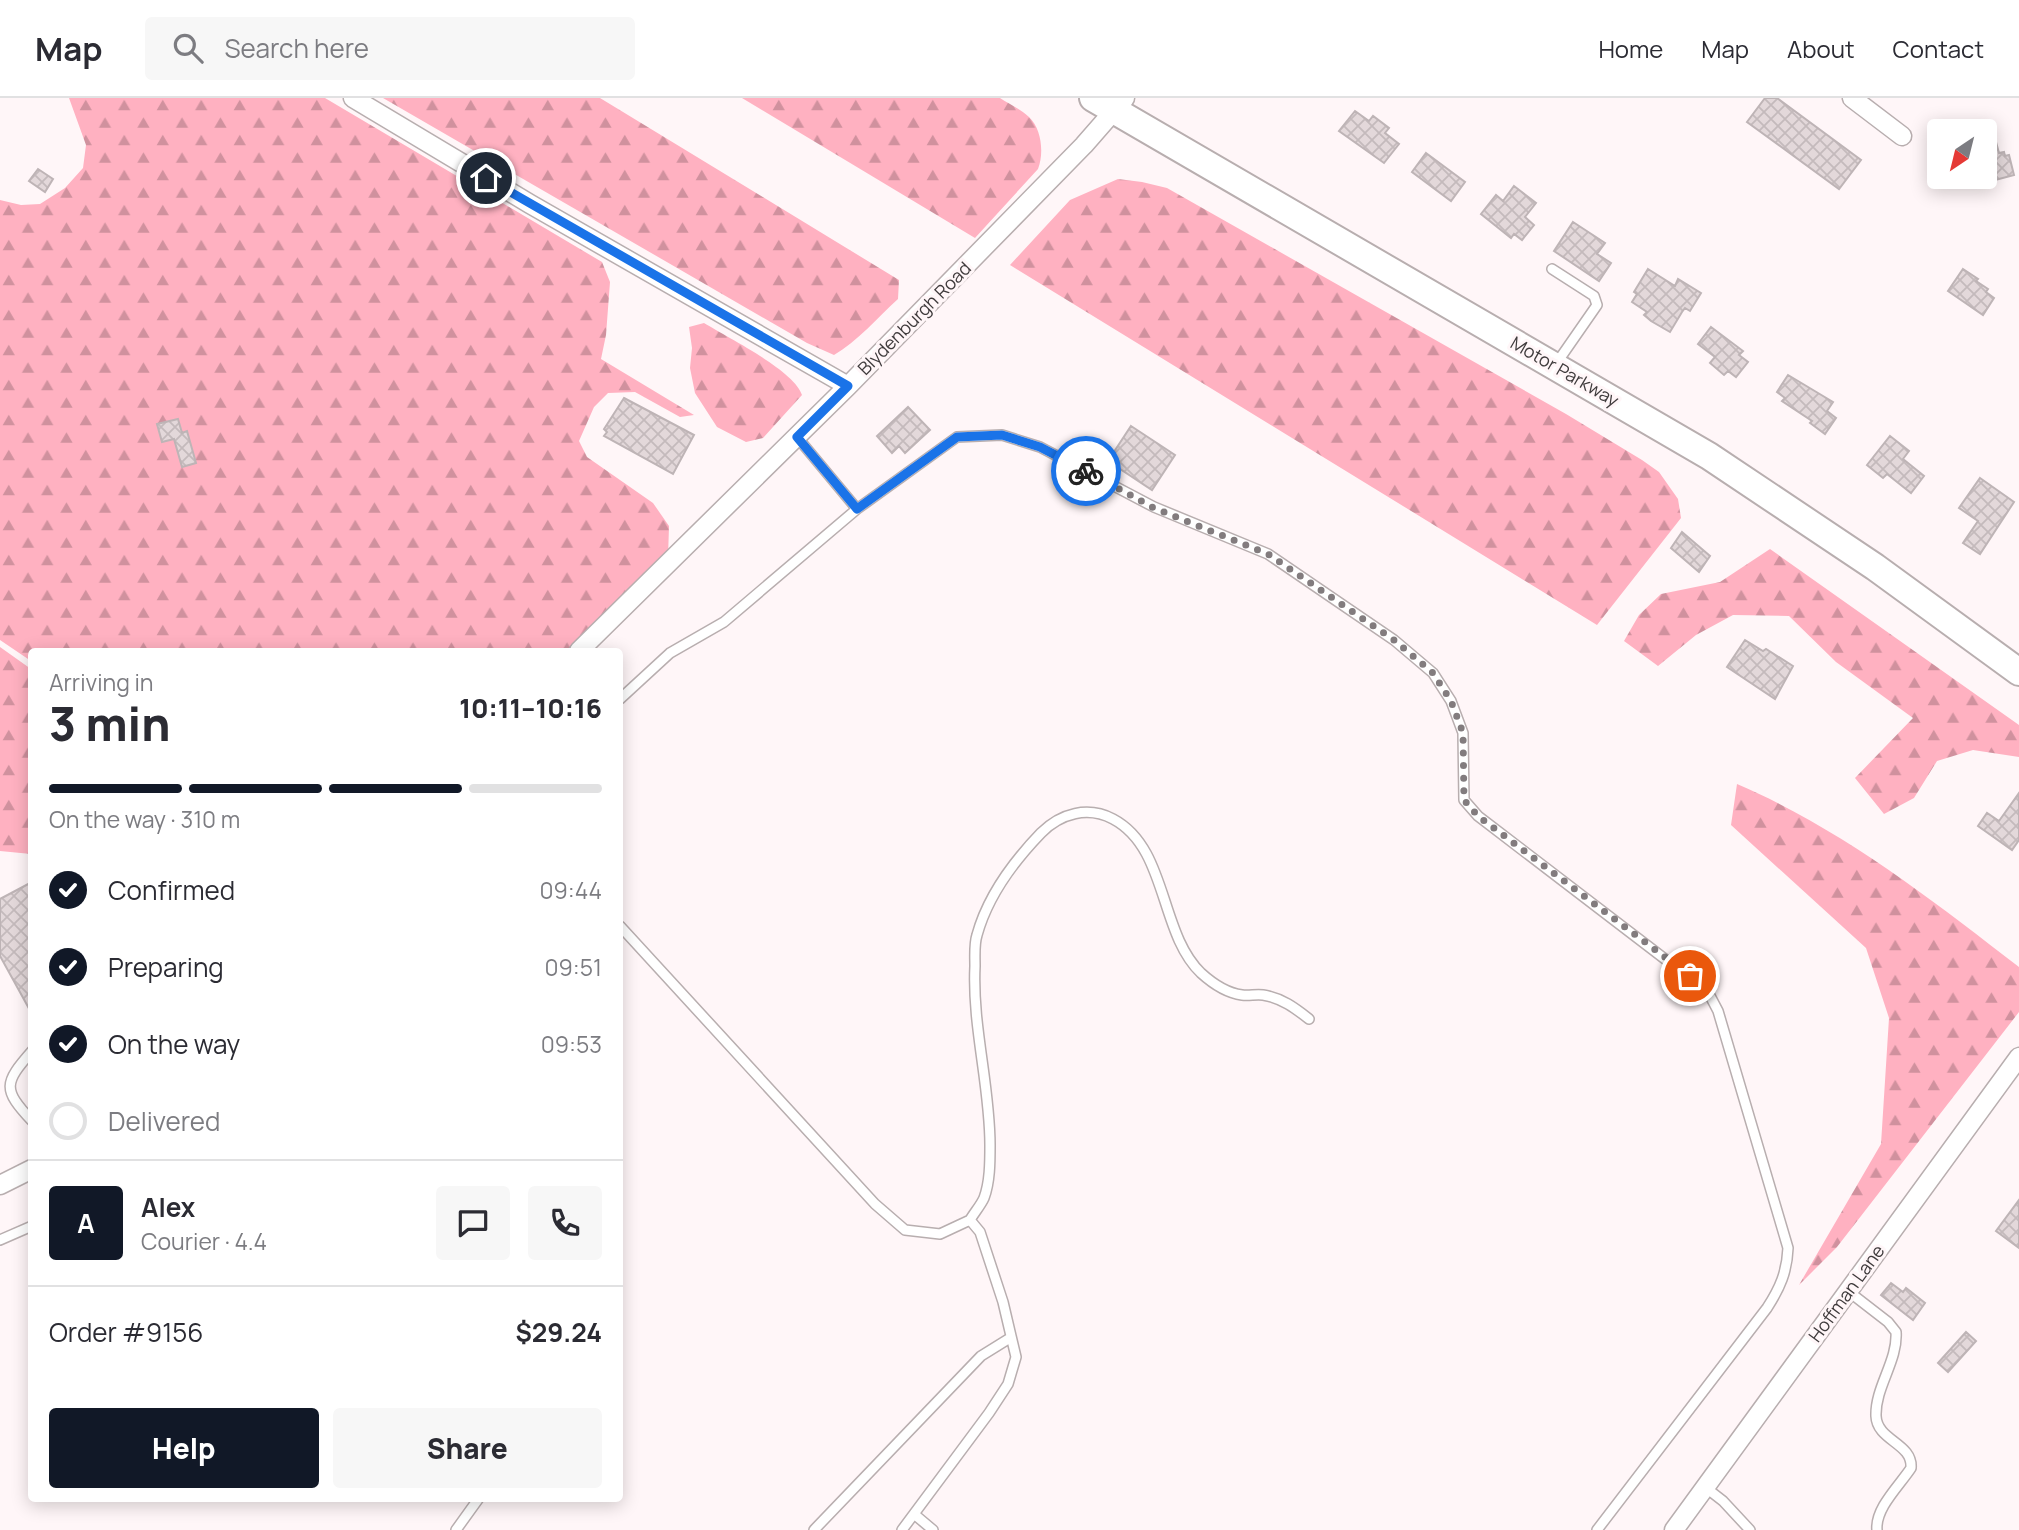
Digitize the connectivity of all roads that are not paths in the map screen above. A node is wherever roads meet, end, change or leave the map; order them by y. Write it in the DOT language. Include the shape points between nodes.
graph roads {
  1 [pos="353,98"];
  2 [pos="1852,98"];
  3 [pos="1111,102"];
  4 [pos="1902,136"];
  5 [pos="1552,269"];
  6 [pos="1555,365"];
  7 [pos="848,386"];
  8 [pos="797,437"];
  9 [pos="857,509"];
  10 [pos="582,648"];
  11 [pos="2019,672"];
  12 [pos="623,696"];
  13 [pos="623,929"];
  14 [pos="1309,1019"];
  15 [pos="28,1055"];
  16 [pos="2019,1057"];
  17 [pos="28,1117"];
  18 [pos="28,1171"];
  19 [pos="0,1185"];
  20 [pos="970,1220"];
  21 [pos="28,1228"];
  22 [pos="0,1240"];
  23 [pos="1847,1291"];
  24 [pos="1010,1338"];
  25 [pos="1705,1488"];
  26 [pos="476,1502"];
  27 [pos="914,1514"];
  28 [pos="456,1530"];
  29 [pos="814,1530"];
  30 [pos="902,1530"];
  31 [pos="933,1530"];
  32 [pos="1597,1530"];
  33 [pos="1674,1530"];
  34 [pos="1750,1530"];
  35 [pos="1877,1530"];
  1 -- 7 [label="street"];
  2 -- 4 [label="street"];
  3 -- 6 [label="main road, Motor Parkway"];
  3 -- 7 [label="street, Blydenburgh Road" via="1075,153"];
  5 -- 6 [label="lane" via="1594,296 1597,305"];
  6 -- 11 [label="main road, Motor Parkway" via="1747,480"];
  7 -- 8 [label="street, Blydenburgh Road"];
  8 -- 9 [label="lane"];
  8 -- 10 [label="street, Blydenburgh Road"];
  9 -- 12 [label="lane" via="724,622 670,653"];
  9 -- 32 [label="lane" via="957,437 1002,435 1040,447 1154,508 1268,554 1394,640 1433,673 1451,701 1463,733 1464,800 1478,816 1708,992 1718,1011 1785,1237 1787,1270 1767,1308"];
  13 -- 20 [label="lane" via="875,1204 905,1230 940,1234"];
  14 -- 20 [label="lane" via="1288,1002 1223,989 1199,971 1182,945 1147,855 1133,834 1114,819 1092,811 1068,814 1044,830 1020,856 991,897 976,937 974,995 990,1121 990,1166 984,1198"];
  15 -- 17 [label="lane" via="11,1074 10,1087 16,1105"];
  16 -- 23 [label="street, Hoffman Lane"];
  18 -- 19 [label="street"];
  20 -- 24 [label="lane" via="981,1232"];
  21 -- 22 [label="lane"];
  23 -- 25 [label="street, Hoffman Lane"];
  23 -- 35 [label="lane" via="1896,1332 1896,1348 1876,1416 1885,1435 1912,1460 1881,1511"];
  24 -- 27 [label="lane" via="1016,1357 1007,1384"];
  24 -- 29 [label="lane" via="981,1356"];
  25 -- 33 [label="street, Hoffman Lane"];
  25 -- 34 [label="lane"];
  26 -- 28 [label="lane"];
  27 -- 30 [label="lane"];
  27 -- 31 [label="lane"];
}
